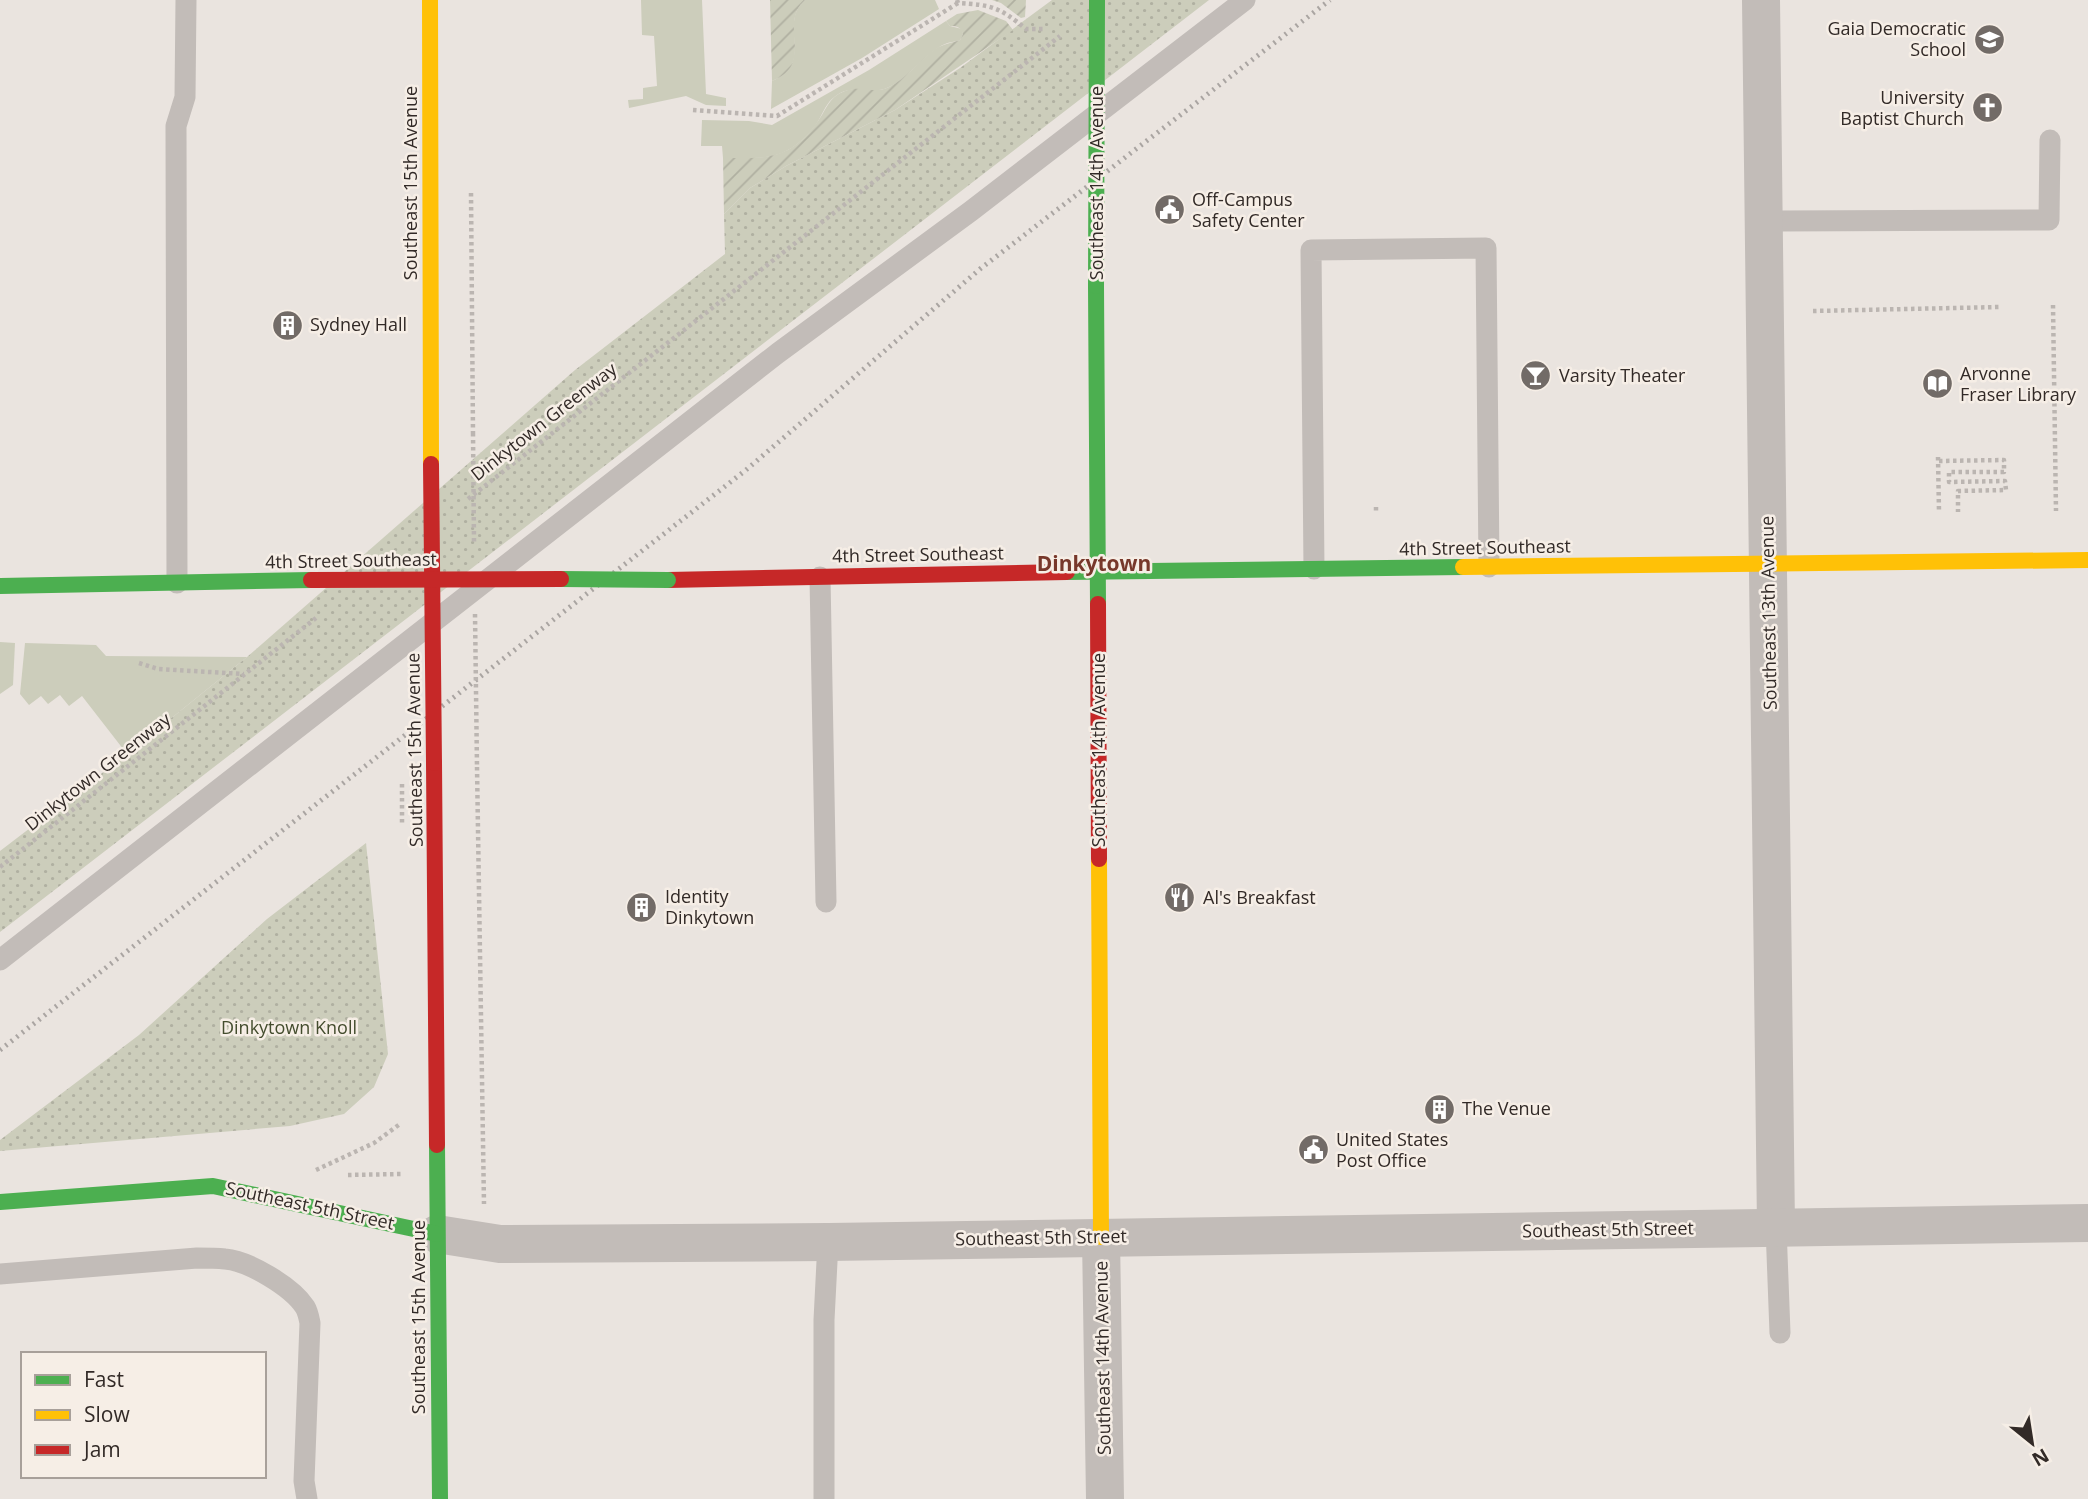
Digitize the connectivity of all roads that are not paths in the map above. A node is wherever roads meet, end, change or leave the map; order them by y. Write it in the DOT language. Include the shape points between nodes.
graph roads {
  1 [pos="186,0"];
  2 [pos="430,0"];
  3 [pos="1097,0"];
  4 [pos="1245,0"];
  5 [pos="1761,0"];
  6 [pos="2050,141"];
  7 [pos="1764,220"];
  8 [pos="2088,561"];
  9 [pos="1769,564"];
  10 [pos="1489,567"];
  11 [pos="1314,569"];
  12 [pos="1098,571"];
  13 [pos="820,577"];
  14 [pos="432,578"];
  15 [pos="177,583"];
  16 [pos="0,586"];
  17 [pos="826,902"];
  18 [pos="0,960"];
  19 [pos="0,1202"];
  20 [pos="2088,1223"];
  21 [pos="1776,1227"];
  22 [pos="437,1234"];
  23 [pos="1101,1237"];
  24 [pos="828,1242"];
  25 [pos="0,1274"];
  26 [pos="1780,1333"];
  27 [pos="307,1499"];
  28 [pos="440,1499"];
  29 [pos="824,1499"];
  30 [pos="1105,1499"];
  1 -- 15 [label="lane" via="185,97 176,126"];
  2 -- 14 [label="street, Southeast 15th Avenue, bridge"];
  3 -- 12 [label="street, Southeast 14th Avenue, bridge"];
  4 -- 18 [label="lane" via="778,353"];
  5 -- 7 [label="street, Southeast 13th Avenue"];
  6 -- 7 [label="lane" via="2049,220"];
  7 -- 9 [label="street, Southeast 13th Avenue"];
  8 -- 9 [label="street, 4th Street Southeast"];
  9 -- 10 [label="street, 4th Street Southeast"];
  9 -- 21 [label="street, Southeast 13th Avenue"];
  10 -- 11 [label="street, 4th Street Southeast"];
  10 -- 11 [label="lane" via="1486,248 1311,250"];
  11 -- 12 [label="street, 4th Street Southeast"];
  12 -- 13 [label="street, 4th Street Southeast"];
  12 -- 23 [label="street, Southeast 14th Avenue"];
  13 -- 14 [label="street, 4th Street Southeast, bridge"];
  13 -- 17 [label="lane"];
  14 -- 15 [label="street, 4th Street Southeast, bridge"];
  14 -- 22 [label="street, Southeast 15th Avenue, bridge"];
  15 -- 16 [label="street, 4th Street Southeast"];
  19 -- 22 [label="street, Southeast 5th Street" via="213,1186"];
  20 -- 21 [label="street, Southeast 5th Street"];
  21 -- 23 [label="street, Southeast 5th Street"];
  21 -- 26 [label="lane"];
  22 -- 24 [label="street, Southeast 5th Street" via="500,1244"];
  22 -- 28 [label="street, Southeast 15th Avenue"];
  23 -- 24 [label="street, Southeast 5th Street"];
  23 -- 30 [label="street, Southeast 14th Avenue"];
  24 -- 29 [label="lane"];
  25 -- 27 [label="lane" via="228,1259 281,1285 298,1298 310,1323"];
}
